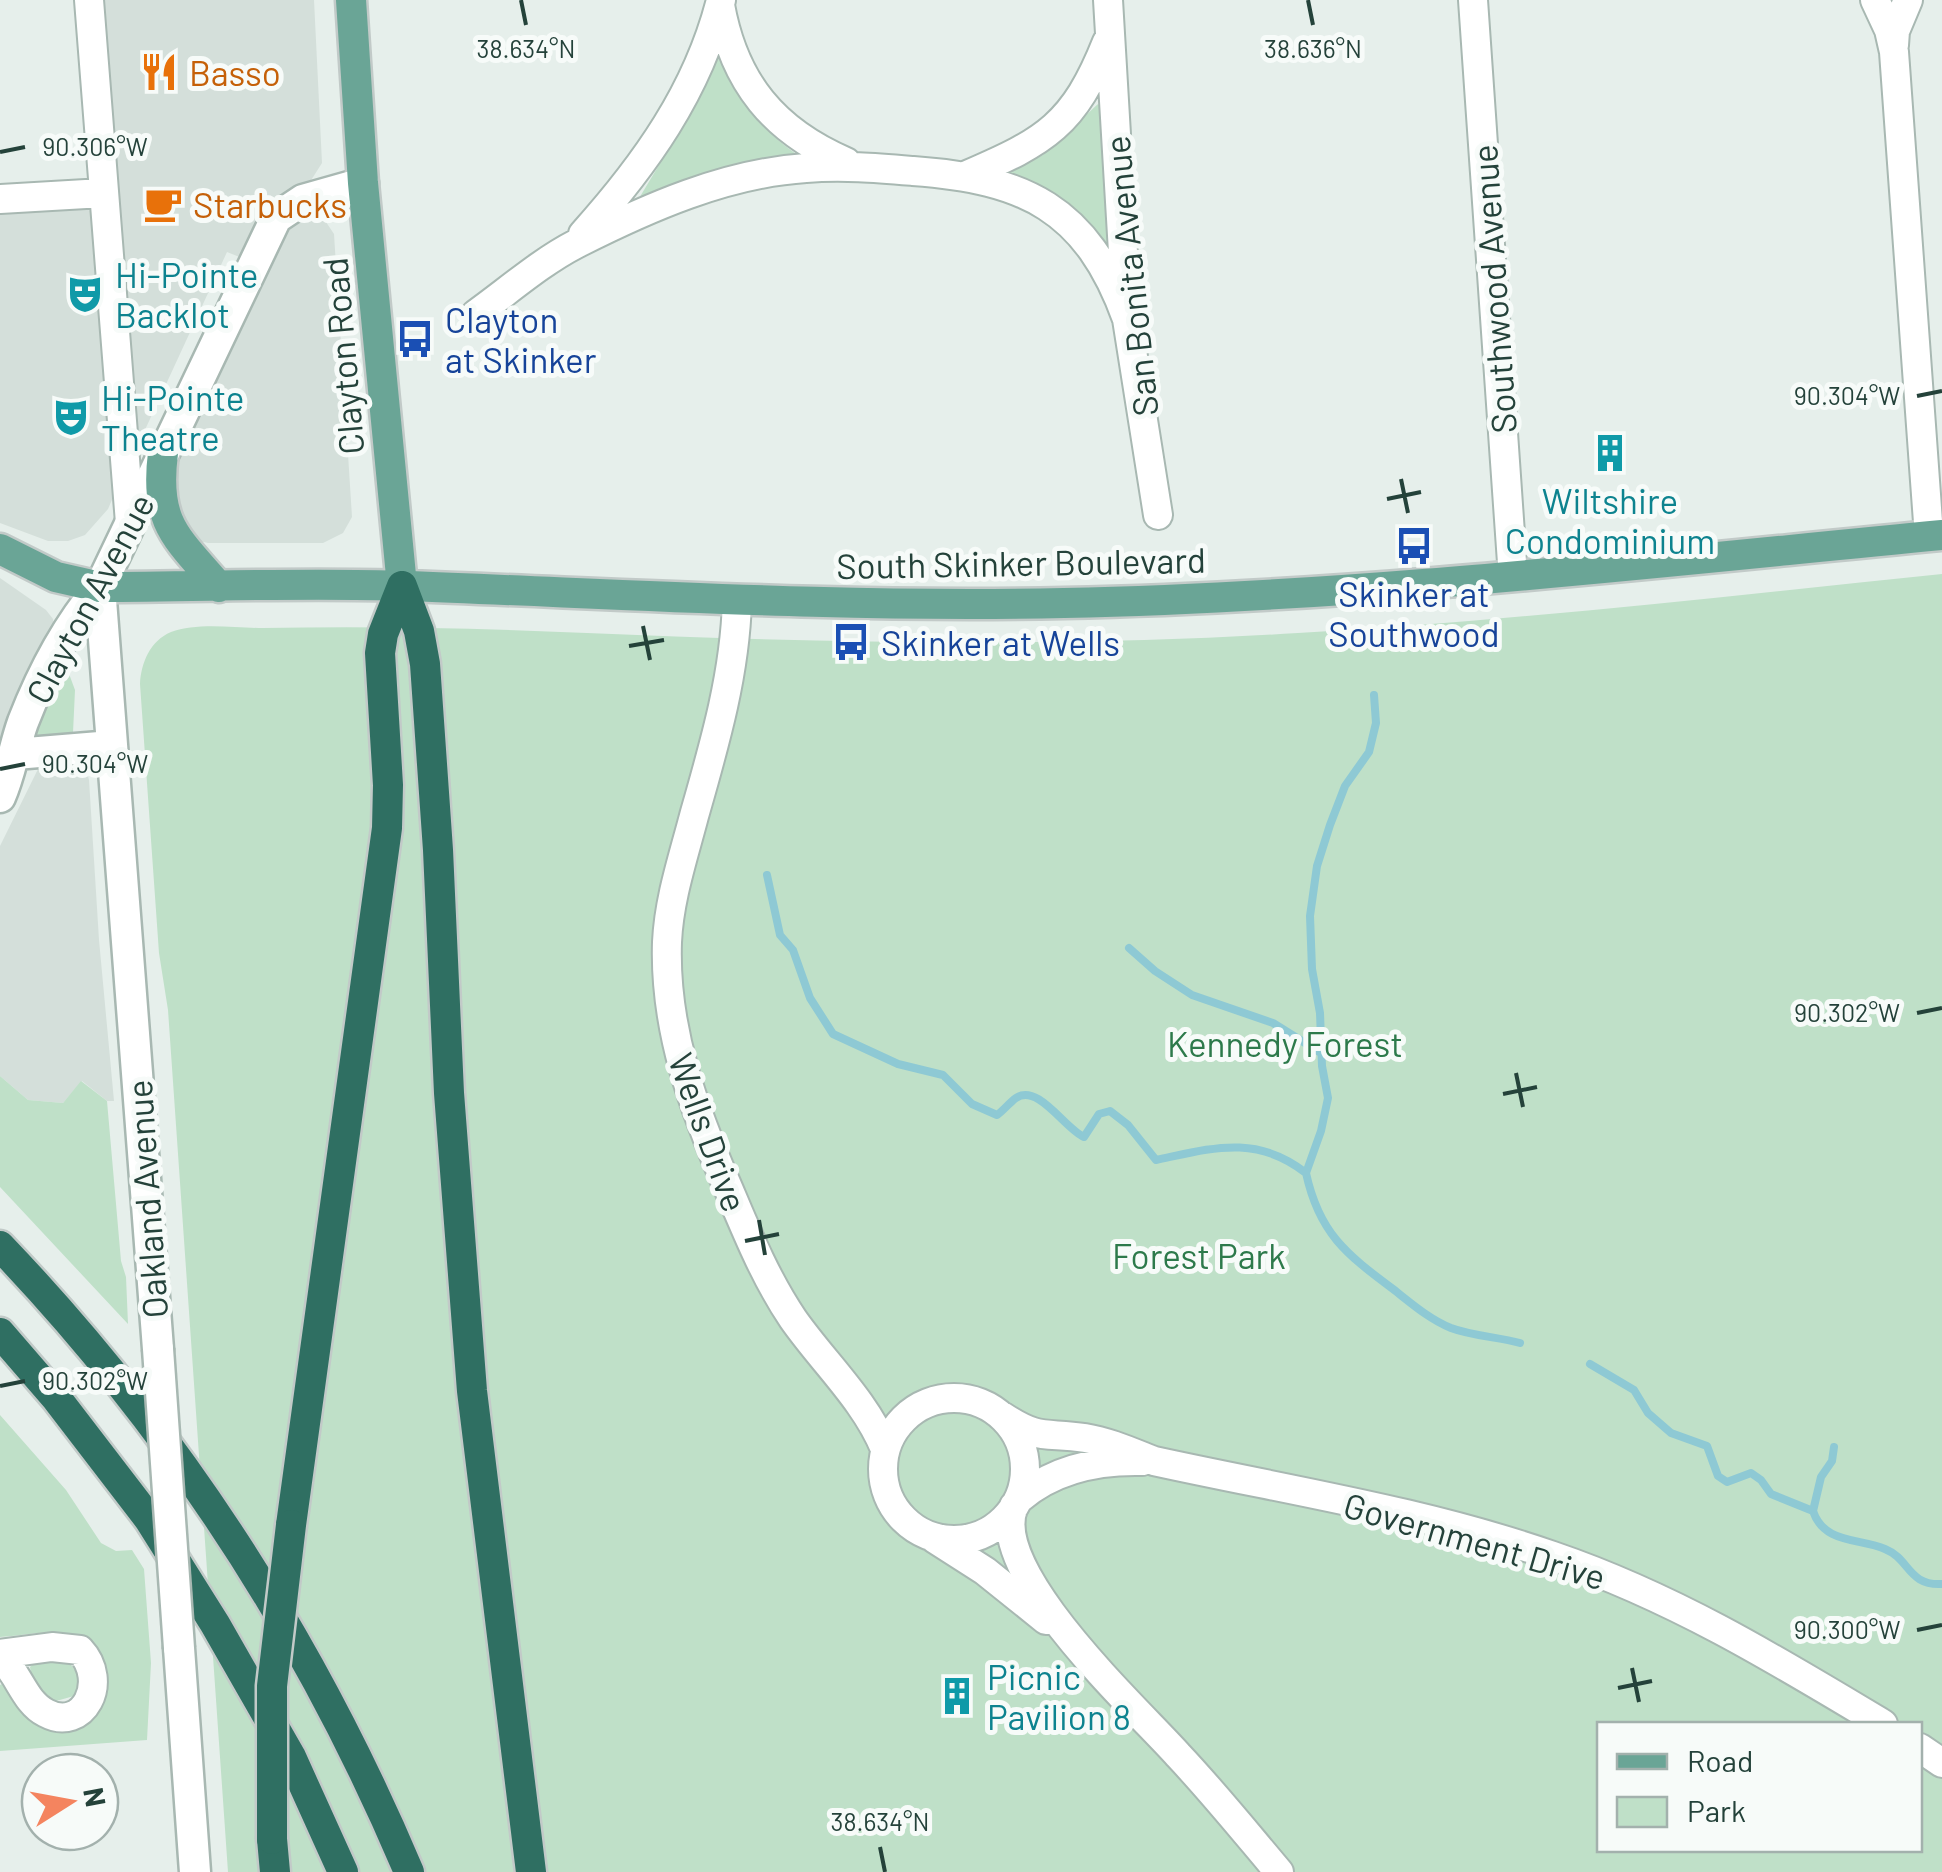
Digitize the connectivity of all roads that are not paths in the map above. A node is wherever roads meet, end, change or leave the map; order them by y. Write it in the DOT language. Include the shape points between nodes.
graph roads {
  1 [pos="89,0"];
  2 [pos="351,0"];
  3 [pos="1108,0"];
  4 [pos="1474,0"];
  5 [pos="1876,0"];
  6 [pos="1908,0"];
  7 [pos="721,2"];
  8 [pos="1109,36"];
  9 [pos="1894,52"];
  10 [pos="856,167"];
  11 [pos="967,175"];
  12 [pos="363,183"];
  13 [pos="103,192"];
  14 [pos="0,199"];
  15 [pos="572,246"];
  16 [pos="476,314"];
  17 [pos="1127,319"];
  18 [pos="164,453"];
  19 [pos="1158,515"];
  20 [pos="130,523"];
  21 [pos="1935,536"];
  22 [pos="0,548"];
  23 [pos="1513,577"];
  24 [pos="402,586"];
  25 [pos="100,587"];
  26 [pos="219,587"];
  27 [pos="737,601"];
  28 [pos="112,746"];
  29 [pos="8,754"];
  30 [pos="0,796"];
  31 [pos="0,1246"];
  32 [pos="0,1333"];
  33 [pos="1002,1416"];
  34 [pos="885,1449"];
  35 [pos="1154,1461"];
  36 [pos="1017,1502"];
  37 [pos="932,1537"];
  38 [pos="1070,1639"];
  39 [pos="1880,1722"];
  40 [pos="195,1872"];
  41 [pos="275,1872"];
  42 [pos="343,1872"];
  43 [pos="409,1872"];
  44 [pos="531,1872"];
  45 [pos="1279,1872"];
  1 -- 13 [label="street"];
  2 -- 12 [label="main road, Clayton Road"];
  3 -- 8 [label="street, San Bonita Avenue"];
  4 -- 23 [label="street, Southwood Avenue"];
  5 -- 9 [label="street"];
  6 -- 9 [label="street"];
  7 -- 10 [label="street" via="738,66 756,94 784,127"];
  7 -- 15 [label="street" via="675,116"];
  8 -- 11 [label="street, San Bonita Avenue" via="1093,76 1054,127 1026,150"];
  8 -- 17 [label="street, San Bonita Avenue"];
  9 -- 21 [label="street"];
  10 -- 11 [label="street"];
  10 -- 15 [label="street" via="750,176 660,206"];
  11 -- 17 [label="street" via="1028,196 1068,222 1112,278"];
  12 -- 18 [label="street, Clayton Avenue" via="303,200 276,218"];
  12 -- 24 [label="main road, Clayton Road"];
  13 -- 14 [label="street"];
  13 -- 20 [label="street"];
  15 -- 16 [label="street"];
  17 -- 19 [label="street, San Bonita Avenue"];
  18 -- 20 [label="street, Clayton Avenue"];
  18 -- 26 [label="main road" via="166,522"];
  20 -- 25 [label="street, Clayton Avenue"];
  21 -- 23 [label="main road, South Skinker Boulevard"];
  22 -- 25 [label="main road, South Skinker Boulevard" via="56,577"];
  23 -- 27 [label="main road, South Skinker Boulevard" via="1110,602"];
  24 -- 26 [label="main road, South Skinker Boulevard"];
  24 -- 27 [label="main road, South Skinker Boulevard"];
  24 -- 41 [label="highway, bridge" via="380,653 386,828 272,1686"];
  24 -- 44 [label="highway" via="424,664 464,1306"];
  25 -- 26 [label="main road, South Skinker Boulevard"];
  25 -- 28 [label="street, Oakland Avenue"];
  25 -- 29 [label="street, Clayton Avenue" via="57,648"];
  27 -- 34 [label="street, Wells Drive" via="733,664 673,892 667,940 674,1038 714,1157 772,1284"];
  28 -- 29 [label="street"];
  28 -- 40 [label="street, Oakland Avenue, bridge"];
  29 -- 30 [label="street, Clayton Avenue"];
  31 -- 43 [label="highway" via="122,1384 222,1520 324,1694"];
  32 -- 42 [label="highway" via="149,1519 292,1757"];
  33 -- 34 [label="street" via="970,1399 934,1400 904,1418"];
  33 -- 35 [label="street, Government Drive" via="1038,1436 1083,1438"];
  33 -- 36 [label="street" via="1021,1444"];
  34 -- 37 [label="street" via="886,1492 904,1520"];
  35 -- 36 [label="street, Government Drive" via="1113,1460 1052,1476"];
  35 -- 39 [label="street, Government Drive" via="1422,1519 1551,1555 1726,1630"];
  36 -- 37 [label="street" via="987,1532"];
  36 -- 38 [label="street" via="1009,1527 1016,1555"];
  37 -- 38 [label="street"];
  38 -- 45 [label="street"];
}
